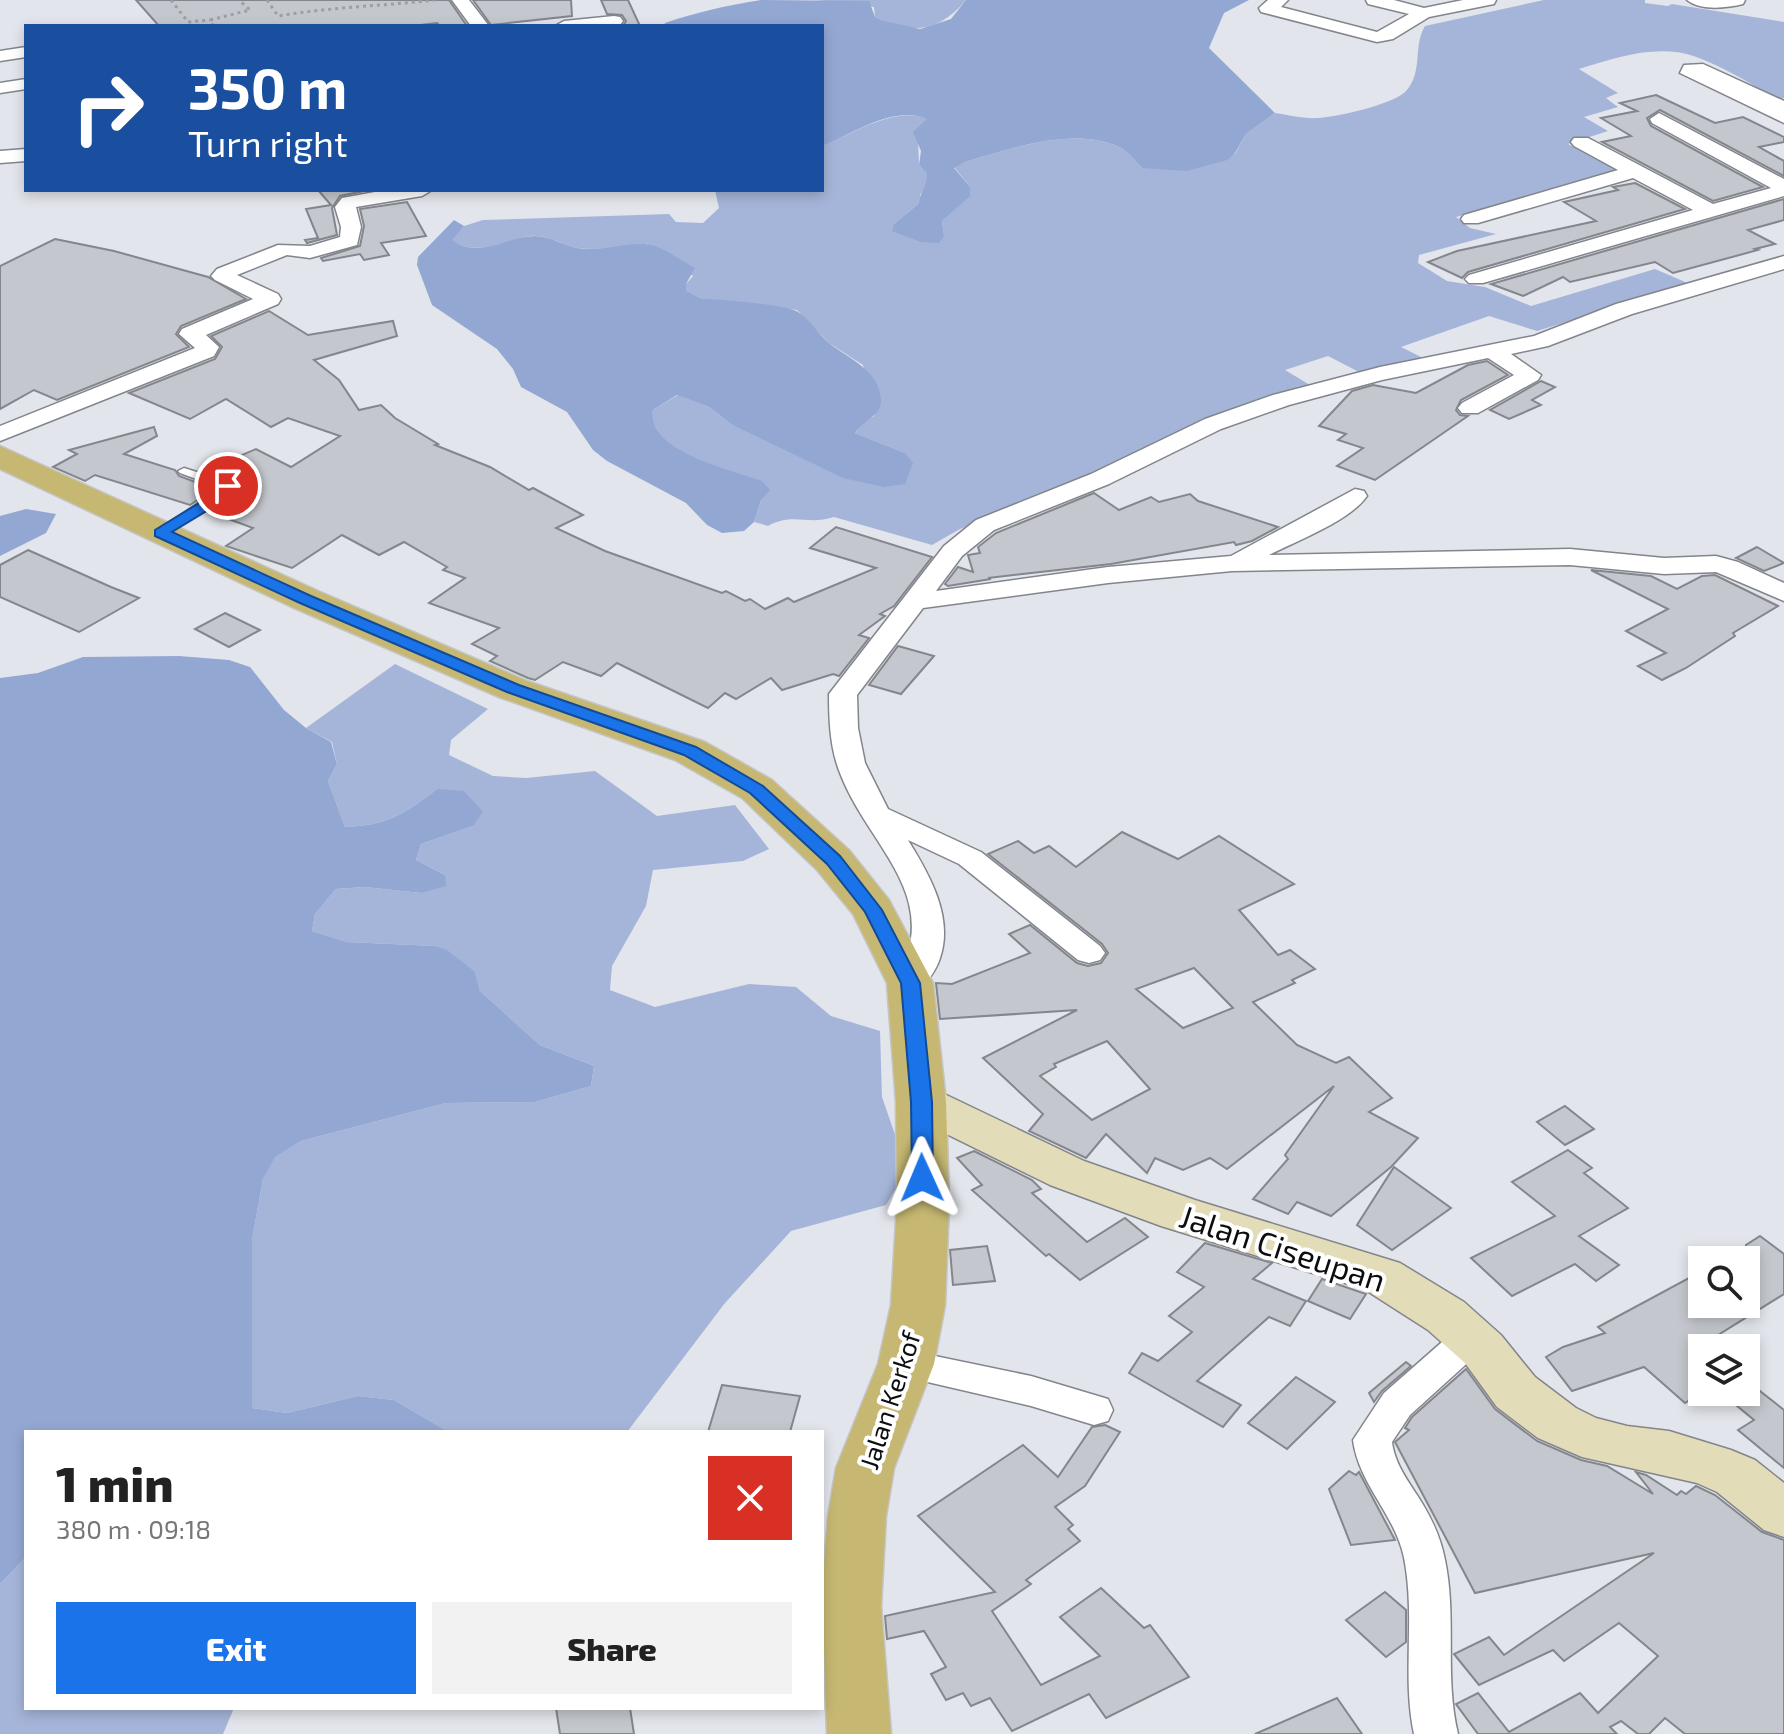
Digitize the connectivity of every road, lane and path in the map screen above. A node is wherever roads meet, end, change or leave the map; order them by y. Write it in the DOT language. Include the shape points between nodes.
graph roads {
  1 [pos="171,0"];
  2 [pos="241,0"];
  3 [pos="267,0"];
  4 [pos="435,0"];
  5 [pos="460,0"];
  6 [pos="1280,0"];
  7 [pos="1374,0"];
  8 [pos="1488,0"];
  9 [pos="1695,0"];
  10 [pos="1737,0"];
  11 [pos="1424,13"];
  12 [pos="210,20"];
  13 [pos="614,21"];
  14 [pos="212,24"];
  15 [pos="478,24"];
  16 [pos="584,24"];
  17 [pos="24,52"];
  18 [pos="0,56"];
  19 [pos="24,84"];
  20 [pos="0,88"];
  21 [pos="1784,108"];
  22 [pos="1784,117"];
  23 [pos="1659,119"];
  24 [pos="1581,142"];
  25 [pos="24,155"];
  26 [pos="0,157"];
  27 [pos="1635,171"];
  28 [pos="1784,189"];
  29 [pos="410,192"];
  30 [pos="1710,211"];
  31 [pos="1471,219"];
  32 [pos="1784,262"];
  33 [pos="1476,279"];
  34 [pos="1491,351"];
  35 [pos="1470,408"];
  36 [pos="0,434"];
  37 [pos="0,456"];
  38 [pos="184,471"];
  39 [pos="1355,496"];
  40 [pos="161,533"];
  41 [pos="1232,563"];
  42 [pos="1784,593"];
  43 [pos="917,601"];
  44 [pos="879,815"];
  45 [pos="1089,953"];
  46 [pos="910,983"];
  47 [pos="921,1102"];
  48 [pos="1471,1338"];
  49 [pos="906,1364"];
  50 [pos="1094,1410"];
  51 [pos="1784,1514"];
  52 [pos="851,1733"];
  53 [pos="1436,1734"];
  1 -- 12 [label="path" via="188,22"];
  2 -- 12 [label="path" via="250,10 246,13"];
  3 -- 4 [label="path" via="278,16"];
  5 -- 15 [label="street"];
  6 -- 11 [label="street" via="1267,8 1377,37"];
  7 -- 11 [label="street"];
  8 -- 11 [label="street"];
  9 -- 10 [label="street"];
  12 -- 14 [label="path"];
  13 -- 16 [label="street"];
  17 -- 18 [label="street"];
  19 -- 20 [label="street"];
  21 -- 22 [label="street" via="1703,69 1690,69 1689,73"];
  23 -- 28 [label="street"];
  24 -- 27 [label="street"];
  25 -- 26 [label="street"];
  27 -- 30 [label="street"];
  27 -- 31 [label="street"];
  28 -- 30 [label="street"];
  29 -- 36 [label="street" via="349,202 345,207 352,232 347,242 310,252 285,249 222,274 271,297 190,334 208,347 206,351"];
  30 -- 33 [label="street"];
  32 -- 34 [label="street" via="1624,309 1540,341"];
  34 -- 35 [label="street" via="1530,375"];
  34 -- 43 [label="street" via="1380,374 1213,424 1100,479 985,525 953,551"];
  37 -- 40 [label="main road, Jalan Kerkof"];
  38 -- 40 [label="lane" via="228,489"];
  39 -- 41 [label="street"];
  40 -- 46 [label="main road, Jalan Kerkof" via="513,689 690,751 757,789 833,860 873,910"];
  41 -- 42 [label="street" via="1570,557 1664,566 1704,563 1729,567"];
  41 -- 43 [label="street"];
  43 -- 44 [label="street" via="843,694 849,754 858,782"];
  44 -- 45 [label="street" via="970,858"];
  44 -- 46 [label="street" via="916,878 928,925 929,953"];
  46 -- 47 [label="main road, Jalan Kerkof"];
  47 -- 48 [label="main road, Jalan Ciseupan" via="1067,1173 1382,1276"];
  47 -- 49 [label="main road, Jalan Kerkof" via="918,1305"];
  48 -- 51 [label="main road, Jalan Ciseupan" via="1516,1392 1557,1423 1582,1436 1712,1466 1736,1476"];
  48 -- 53 [label="street" via="1397,1404 1372,1440 1420,1537 1431,1594 1429,1711"];
  49 -- 50 [label="street"];
  49 -- 52 [label="main road, Jalan Kerkof" via="865,1468 857,1516"];
}
